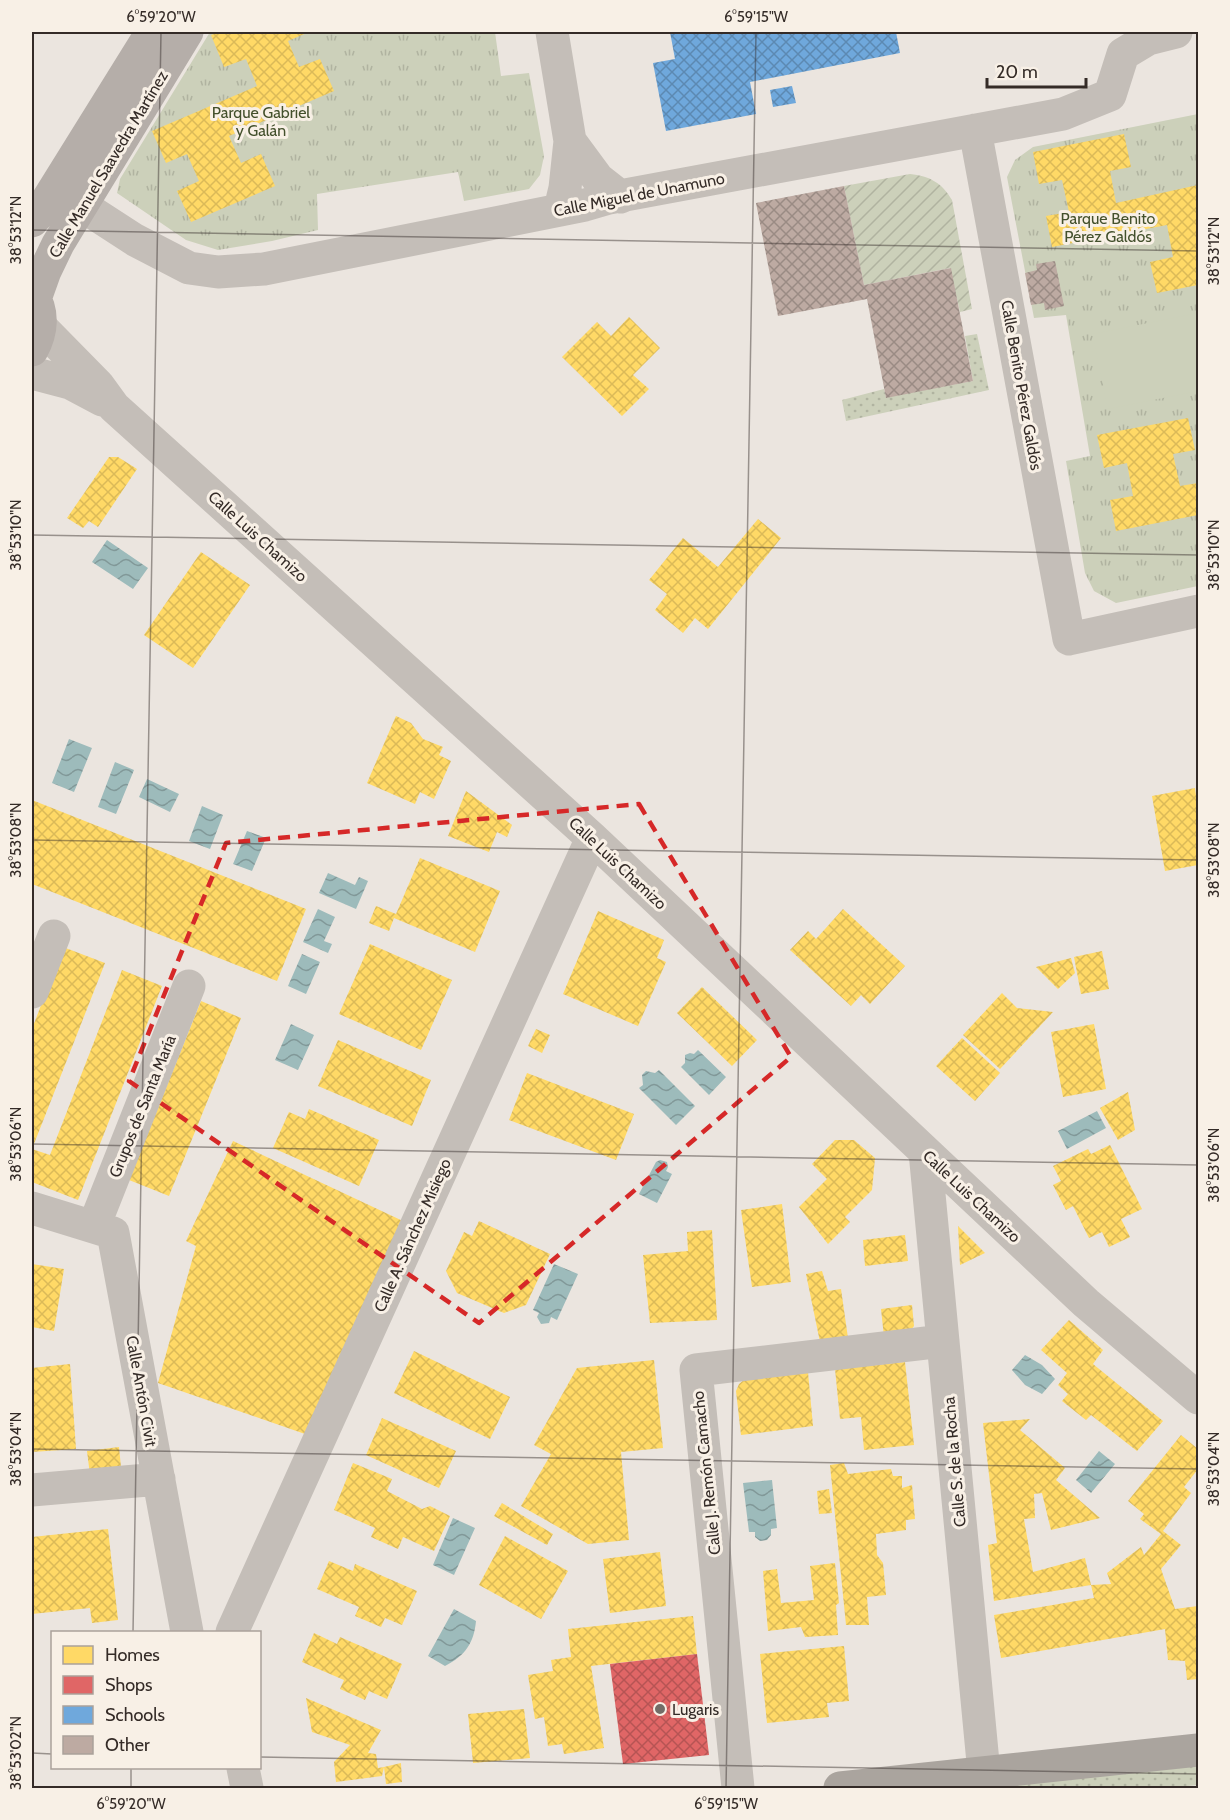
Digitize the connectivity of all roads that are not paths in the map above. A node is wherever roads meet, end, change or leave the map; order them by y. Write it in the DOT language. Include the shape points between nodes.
graph roads {
  1 [pos="152,32"];
  2 [pos="187,32"];
  3 [pos="552,32"];
  4 [pos="1176,32"];
  5 [pos="975,130"];
  6 [pos="570,141"];
  7 [pos="621,197"];
  8 [pos="81,205"];
  9 [pos="560,209"];
  10 [pos="32,221"];
  11 [pos="35,317"];
  12 [pos="32,373"];
  13 [pos="114,406"];
  14 [pos="1198,611"];
  15 [pos="592,838"];
  16 [pos="54,936"];
  17 [pos="189,986"];
  18 [pos="32,992"];
  19 [pos="925,1152"];
  20 [pos="32,1208"];
  21 [pos="94,1226"];
  22 [pos="943,1341"];
  23 [pos="1198,1398"];
  24 [pos="159,1479"];
  25 [pos="32,1490"];
  26 [pos="187,1631"];
  27 [pos="232,1631"];
  28 [pos="1198,1750"];
  29 [pos="243,1769"];
  30 [pos="984,1773"];
  31 [pos="247,1788"];
  32 [pos="738,1788"];
  33 [pos="840,1788"];
  1 -- 10 [label="main road, Calle Manuel Saavedra Martínez"];
  2 -- 8 [label="main road, Calle Manuel Saavedra Martínez"];
  3 -- 6 [label="street"];
  4 -- 5 [label="street, Calle Miguel de Unamuno" via="1148,39 1123,54 1110,95 1063,114"];
  5 -- 7 [label="street, Calle Miguel de Unamuno"];
  5 -- 14 [label="street, Calle Benito Pérez Galdós" via="1069,639"];
  6 -- 7 [label="street" via="598,179"];
  6 -- 9 [label="street"];
  7 -- 9 [label="street, Calle Miguel de Unamuno"];
  8 -- 9 [label="street, Calle Miguel de Unamuno" via="173,261 189,268 218,272 264,269"];
  8 -- 11 [label="main road, Calle Manuel Saavedra Martínez" via="53,253"];
  11 -- 13 [label="street, Calle Luis Chamizo"];
  12 -- 13 [label="street" via="70,383"];
  13 -- 15 [label="street, Calle Luis Chamizo"];
  15 -- 19 [label="street, Calle Luis Chamizo"];
  15 -- 27 [label="street, Calle A. Sánchez Misiego"];
  16 -- 18 [label="street"];
  17 -- 21 [label="street, Grupos de Santa María"];
  19 -- 22 [label="street, Calle S. de la Rocha"];
  19 -- 23 [label="street, Calle Luis Chamizo" via="1086,1304"];
  20 -- 21 [label="street, Calle Antón Civit"];
  21 -- 24 [label="street, Calle Antón Civit" via="113,1233"];
  22 -- 30 [label="street, Calle S. de la Rocha"];
  22 -- 32 [label="street, Calle J. Remón Camacho" via="696,1370"];
  24 -- 25 [label="street"];
  24 -- 26 [label="street, Calle Antón Civit"];
  28 -- 30 [label="highway"];
  29 -- 31 [label="street"];
  30 -- 33 [label="highway"];
}
